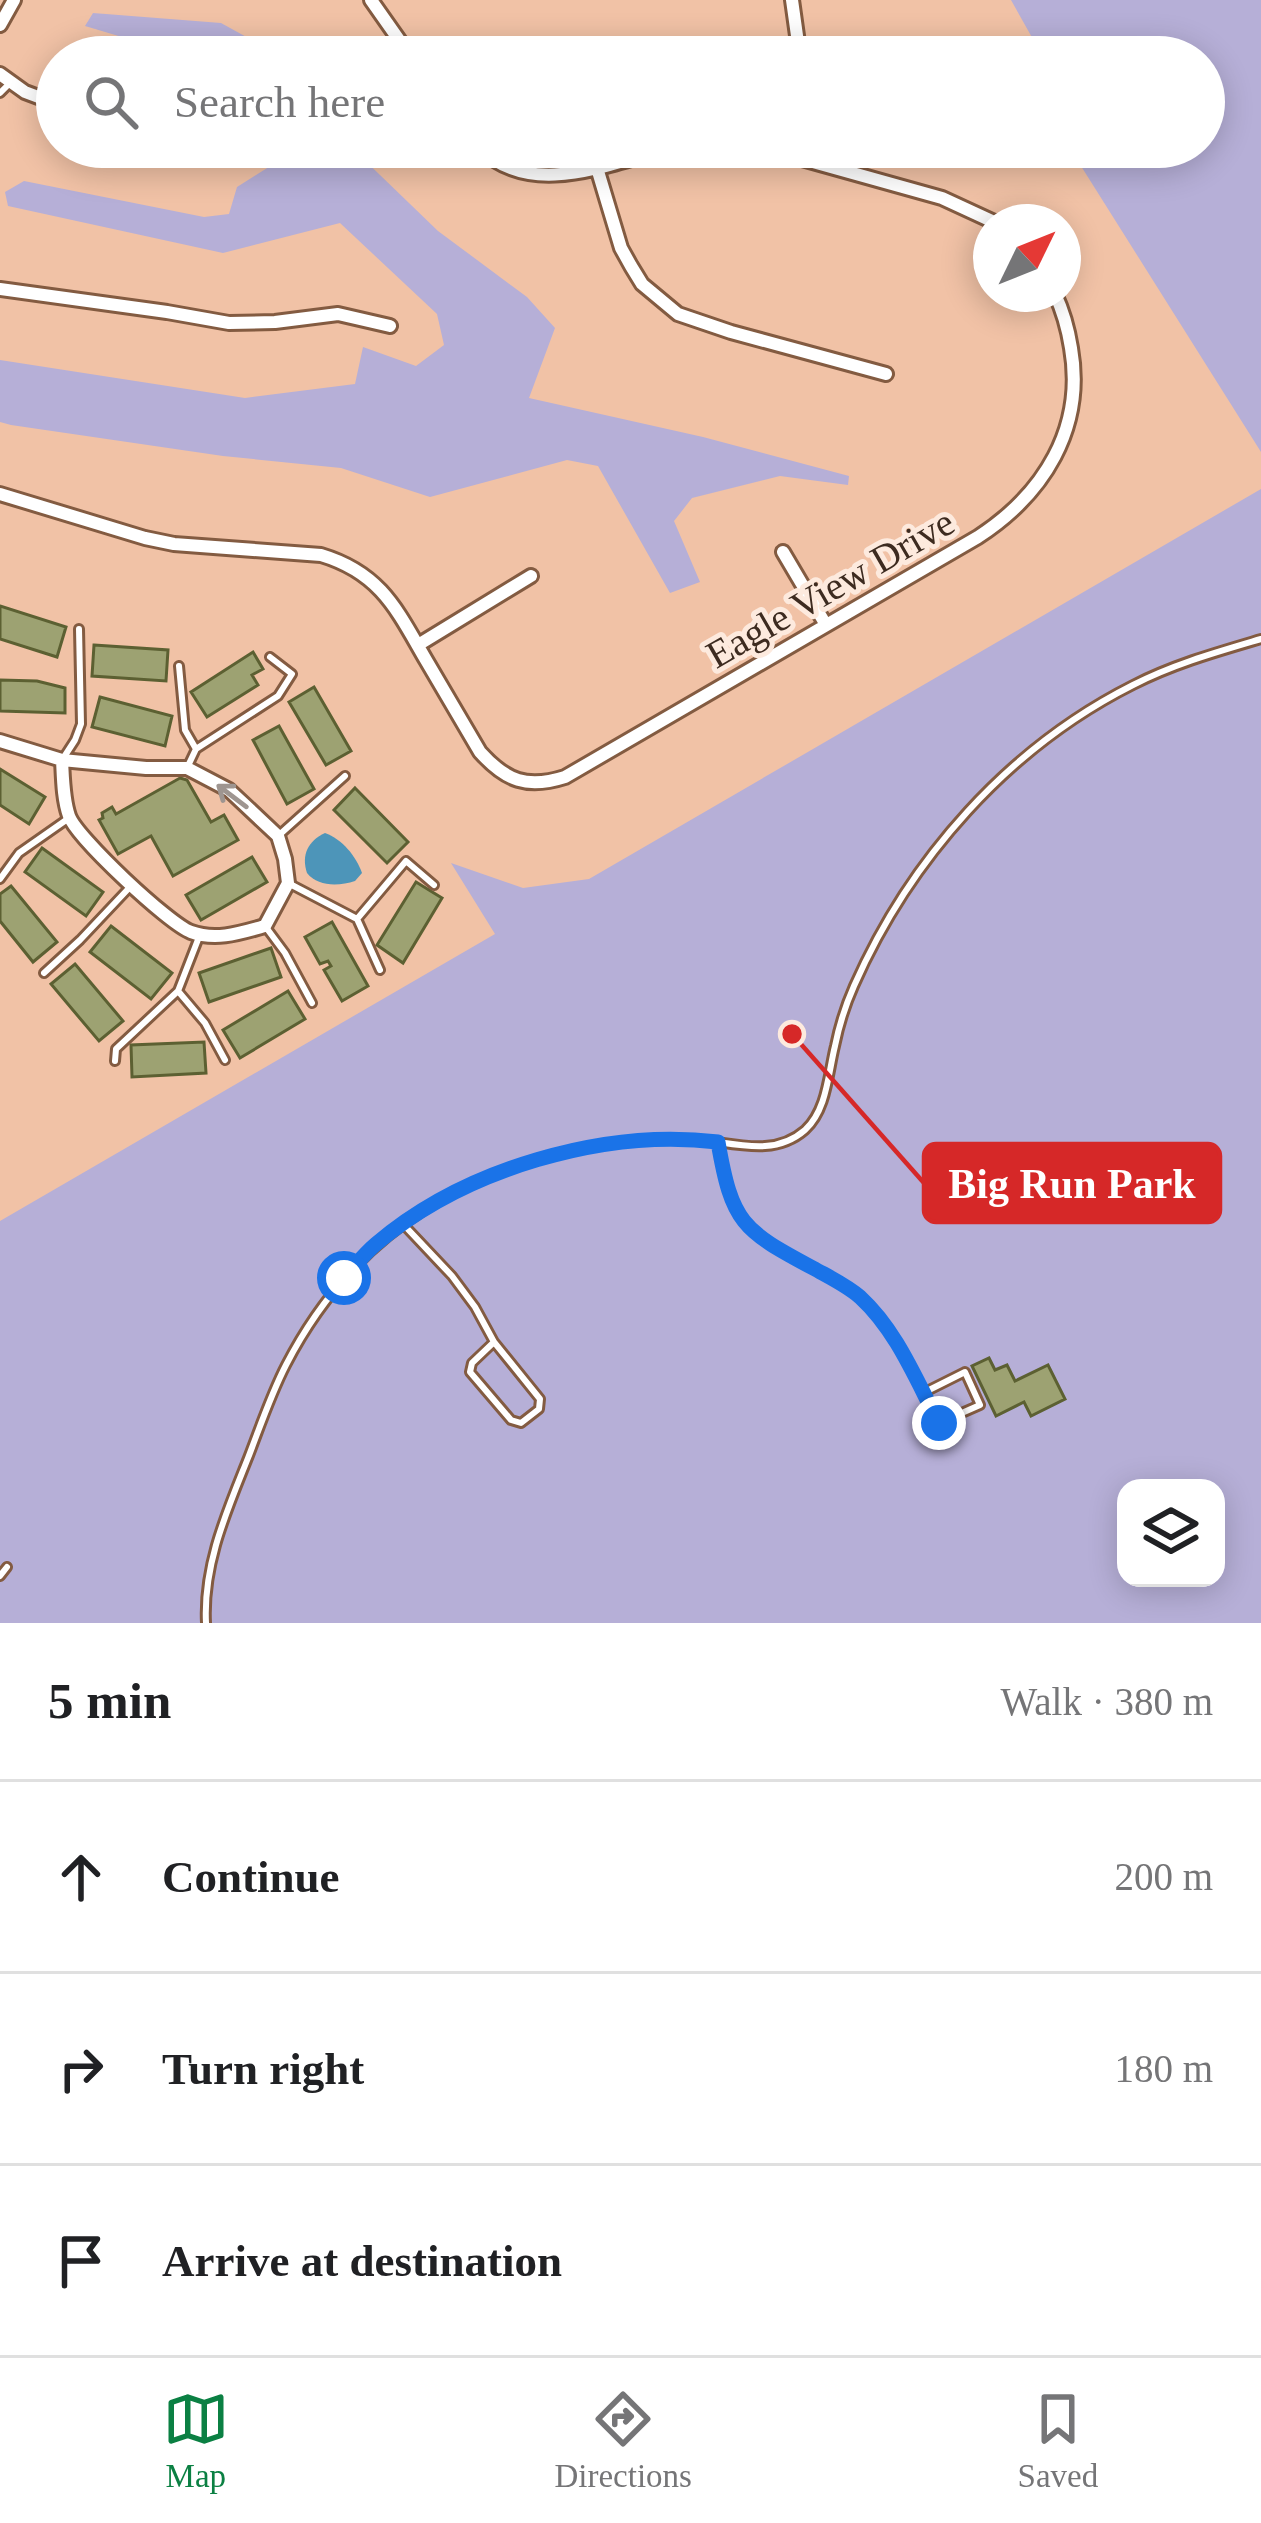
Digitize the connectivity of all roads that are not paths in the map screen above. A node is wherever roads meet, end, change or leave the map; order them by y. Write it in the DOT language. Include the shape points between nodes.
graph roads {
  1 [pos="14,0"];
  2 [pos="371,0"];
  3 [pos="791,0"];
  4 [pos="0,26"];
  5 [pos="396,36"];
  6 [pos="797,36"];
  7 [pos="4,84"];
  8 [pos="36,96"];
  9 [pos="518,168"];
  10 [pos="597,168"];
  11 [pos="844,168"];
  12 [pos="973,212"];
  13 [pos="0,290"];
  14 [pos="1062,312"];
  15 [pos="390,326"];
  16 [pos="886,374"];
  17 [pos="0,494"];
  18 [pos="783,552"];
  19 [pos="532,576"];
  20 [pos="826,625"];
  21 [pos="79,629"];
  22 [pos="1261,639"];
  23 [pos="418,645"];
  24 [pos="270,657"];
  25 [pos="179,666"];
  26 [pos="0,741"];
  27 [pos="196,749"];
  28 [pos="62,760"];
  29 [pos="187,768"];
  30 [pos="344,776"];
  31 [pos="69,818"];
  32 [pos="278,836"];
  33 [pos="0,879"];
  34 [pos="132,884"];
  35 [pos="288,884"];
  36 [pos="434,885"];
  37 [pos="357,919"];
  38 [pos="265,926"];
  39 [pos="200,934"];
  40 [pos="380,970"];
  41 [pos="44,973"];
  42 [pos="178,991"];
  43 [pos="312,1003"];
  44 [pos="115,1060"];
  45 [pos="225,1060"];
  46 [pos="718,1142"];
  47 [pos="403,1224"];
  48 [pos="494,1342"];
  49 [pos="923,1394"];
  50 [pos="7,1568"];
  51 [pos="0,1576"];
  52 [pos="206,1623"];
  1 -- 4 [label="street"];
  2 -- 5 [label="street"];
  3 -- 6 [label="street"];
  7 -- 8 [label="street"];
  9 -- 10 [label="street" via="550,176"];
  10 -- 16 [label="street" via="621,248 642,284 678,314"];
  11 -- 12 [label="street"];
  13 -- 15 [label="street" via="229,323 338,314"];
  14 -- 20 [label="street, Eagle View Drive" via="1074,365 1072,405 1051,466 1019,506 978,537"];
  17 -- 23 [label="street" via="159,541 341,561 392,600"];
  18 -- 20 [label="street"];
  19 -- 23 [label="street"];
  20 -- 23 [label="street, Eagle View Drive" via="546,783 500,773 480,752"];
  21 -- 28 [label="lane" via="81,724"];
  22 -- 46 [label="lane" via="1132,685 1076,718 975,803 936,845 875,940 808,1127 759,1147"];
  24 -- 27 [label="lane" via="292,674 278,696"];
  25 -- 27 [label="lane" via="185,730"];
  26 -- 28 [label="street"];
  27 -- 29 [label="lane"];
  28 -- 29 [label="street"];
  28 -- 31 [label="street"];
  32 -- 29 [label="street, one-way" via="229,790"];
  30 -- 32 [label="lane"];
  31 -- 33 [label="lane" via="19,853"];
  31 -- 34 [label="street"];
  32 -- 35 [label="street"];
  34 -- 39 [label="street"];
  34 -- 41 [label="lane"];
  35 -- 37 [label="lane"];
  35 -- 38 [label="street"];
  36 -- 37 [label="lane" via="406,861"];
  37 -- 40 [label="lane"];
  38 -- 39 [label="street" via="227,937"];
  38 -- 43 [label="lane"];
  39 -- 42 [label="lane"];
  42 -- 44 [label="lane" via="116,1049"];
  42 -- 45 [label="lane"];
  46 -- 47 [label="lane" via="633,1140 575,1149 453,1192"];
  46 -- 49 [label="lane" via="725,1186 747,1226 856,1294 893,1336"];
  47 -- 48 [label="lane" via="452,1276"];
  47 -- 52 [label="lane" via="344,1278 285,1367 211,1559"];
  48 -- 48 [label="lane" via="540,1399 521,1423 470,1372"];
  49 -- 49 [label="lane" via="939,1423 980,1405 965,1372"];
  50 -- 51 [label="lane"];
}
